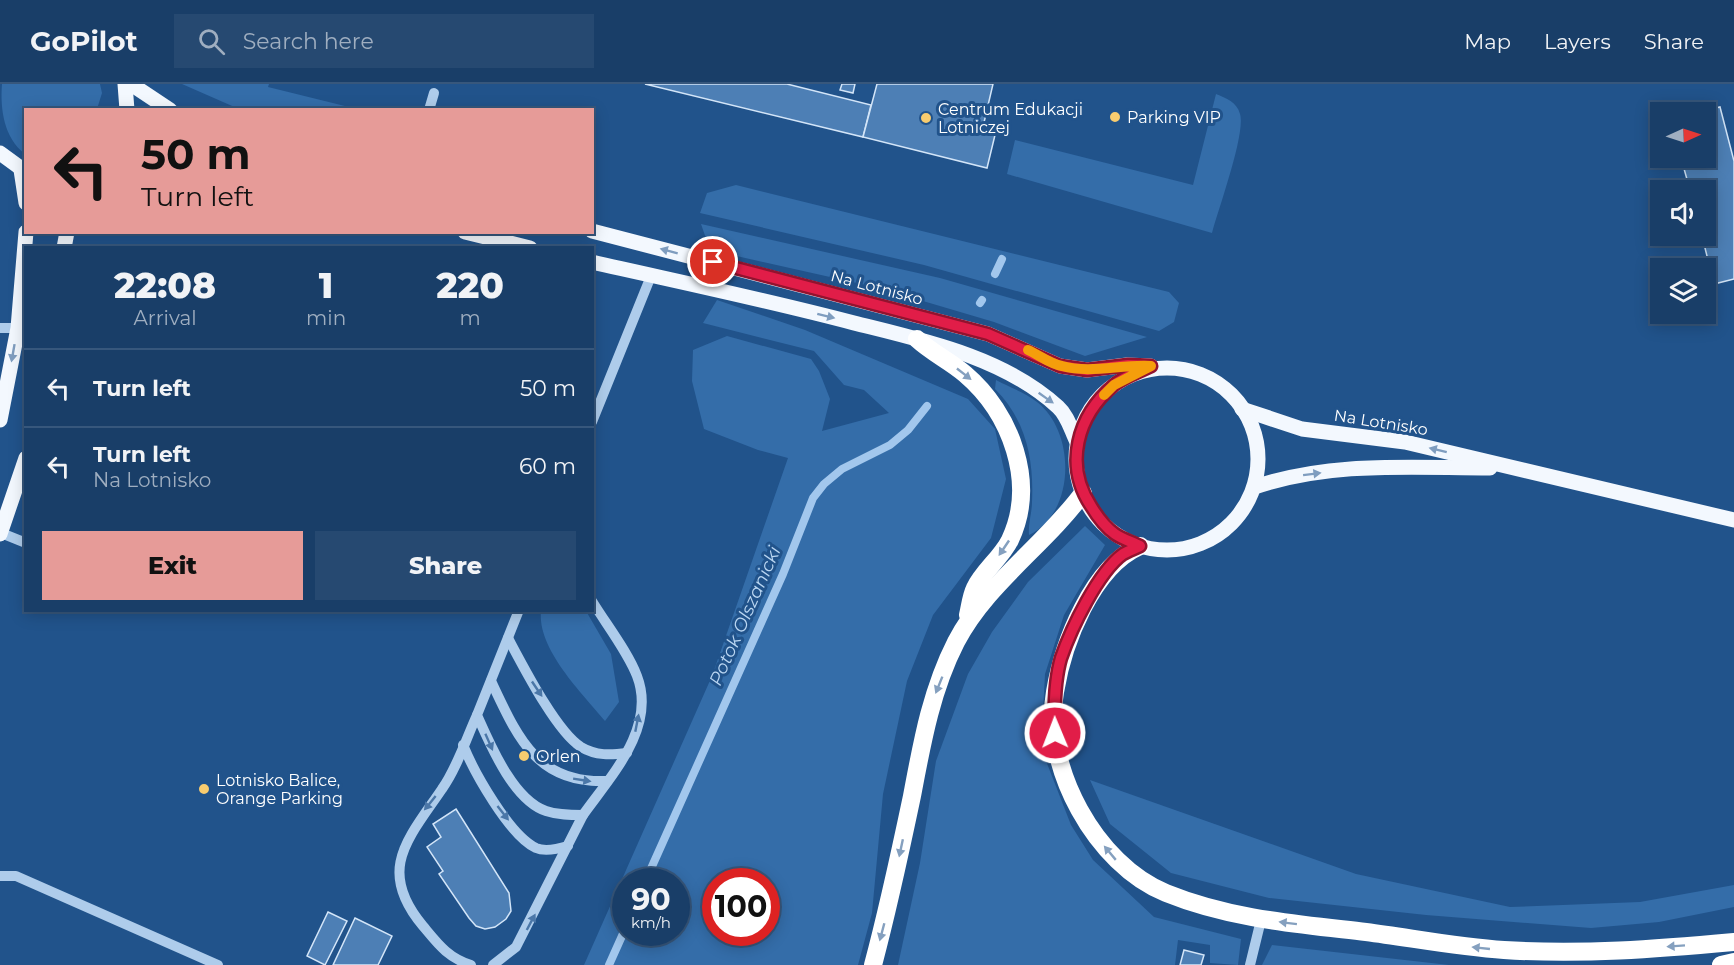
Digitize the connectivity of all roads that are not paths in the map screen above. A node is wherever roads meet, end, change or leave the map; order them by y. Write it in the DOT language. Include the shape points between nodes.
graph roads {
  1 [pos="125,84"];
  2 [pos="131,84"];
  3 [pos="434,93"];
  4 [pos="127,108"];
  5 [pos="167,108"];
  6 [pos="430,108"];
  7 [pos="0,153"];
  8 [pos="23,171"];
  9 [pos="594,232"];
  10 [pos="473,234"];
  11 [pos="522,246"];
  12 [pos="24,256"];
  13 [pos="594,262"];
  14 [pos="651,276"];
  15 [pos="18,327"];
  16 [pos="0,328"];
  17 [pos="917,339"];
  18 [pos="1151,366"];
  19 [pos="1242,409"];
  20 [pos="594,417"];
  21 [pos="0,420"];
  22 [pos="1077,442"];
  23 [pos="24,464"];
  24 [pos="1515,468"];
  25 [pos="1255,487"];
  26 [pos="1083,494"];
  27 [pos="1734,520"];
  28 [pos="0,534"];
  29 [pos="24,542"];
  30 [pos="1140,546"];
  31 [pos="594,604"];
  32 [pos="518,612"];
  33 [pos="963,632"];
  34 [pos="508,638"];
  35 [pos="491,681"];
  36 [pos="477,715"];
  37 [pos="463,745"];
  38 [pos="627,753"];
  39 [pos="607,781"];
  40 [pos="583,815"];
  41 [pos="568,846"];
  42 [pos="0,876"];
  43 [pos="1261,920"];
  44 [pos="1734,942"];
  45 [pos="1734,962"];
  46 [pos="218,965"];
  47 [pos="471,965"];
  48 [pos="493,965"];
  49 [pos="873,965"];
  50 [pos="1250,965"];
  51 [pos="1721,965"];
  1 -- 4 [label="main road"];
  2 -- 5 [label="main road"];
  3 -- 6 [label="lane"];
  7 -- 8 [label="main road"];
  18 -- 9 [label="main road, Na Lotnisko, one-way" via="1087,370 1060,366 988,334"];
  10 -- 11 [label="main road"];
  12 -- 15 [label="main road"];
  13 -- 14 [label="main road"];
  14 -- 17 [label="main road, one-way"];
  14 -- 20 [label="lane"];
  15 -- 16 [label="lane"];
  15 -- 21 [label="main road, one-way"];
  17 -- 22 [label="main road, one-way" via="1009,374 1049,399 1067,418"];
  17 -- 33 [label="highway, one-way" via="981,389 1008,429 1017,456 1021,486 1018,518 1009,541 975,588"];
  18 -- 19 [label="main road" via="1173,366 1207,376 1222,385"];
  18 -- 22 [label="main road" via="1114,385 1085,421"];
  24 -- 19 [label="main road, Na Lotnisko, one-way" via="1405,442 1302,429"];
  19 -- 25 [label="main road" via="1255,442"];
  22 -- 26 [label="main road" via="1077,476"];
  23 -- 28 [label="main road"];
  25 -- 24 [label="main road, Na Lotnisko, one-way" via="1300,475 1371,466"];
  24 -- 27 [label="main road, Na Lotnisko"];
  25 -- 30 [label="main road" via="1246,510 1234,524 1194,548"];
  26 -- 30 [label="main road" via="1115,534"];
  26 -- 33 [label="highway" via="1062,522 984,601"];
  28 -- 29 [label="lane"];
  43 -- 30 [label="highway, one-way" via="1163,892 1112,858 1081,811 1060,769 1054,696 1061,658 1100,581 1124,553"];
  38 -- 31 [label="lane, one-way" via="638,724 641,699 637,676"];
  32 -- 34 [label="lane"];
  33 -- 49 [label="highway, one-way" via="929,708"];
  34 -- 35 [label="lane"];
  34 -- 38 [label="lane, one-way" via="568,735 595,753"];
  35 -- 36 [label="lane"];
  35 -- 39 [label="lane, one-way" via="532,755 570,778"];
  36 -- 37 [label="lane"];
  36 -- 40 [label="lane, one-way" via="493,750 524,798 544,811"];
  37 -- 41 [label="lane, one-way" via="483,787 523,838 537,848"];
  37 -- 47 [label="lane, one-way" via="443,788 420,817 409,839 400,860 399,880 411,911 446,953"];
  38 -- 39 [label="lane"];
  39 -- 40 [label="lane"];
  40 -- 41 [label="lane"];
  48 -- 41 [label="lane, one-way" via="516,947"];
  42 -- 46 [label="lane" via="16,876"];
  44 -- 43 [label="highway, one-way" via="1580,952 1504,950"];
  43 -- 50 [label="lane"];
  45 -- 51 [label="highway"];
}
